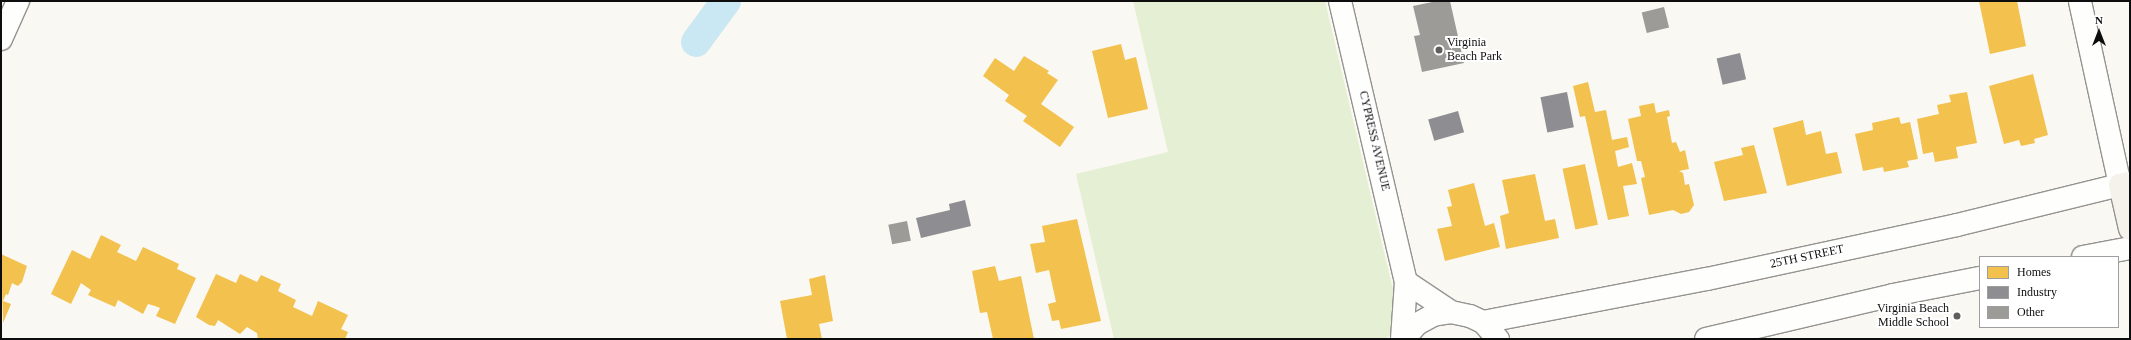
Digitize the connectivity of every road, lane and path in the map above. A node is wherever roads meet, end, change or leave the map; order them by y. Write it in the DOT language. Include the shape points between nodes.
graph roads {
  1 [pos="18,1"];
  2 [pos="1340,1"];
  3 [pos="2080,1"];
  4 [pos="1,39"];
  5 [pos="2125,184"];
  6 [pos="2130,229"];
  7 [pos="2130,248"];
  8 [pos="2088,256"];
  9 [pos="1979,278"];
  10 [pos="1406,282"];
  11 [pos="1452,312"];
  12 [pos="1482,322"];
  13 [pos="1403,339"];
  14 [pos="1498,339"];
  15 [pos="1706,339"];
  1 -- 4 [label="street"];
  2 -- 10 [label="street, CYPRESS AVENUE"];
  3 -- 5 [label="street"];
  5 -- 6 [label="street"];
  5 -- 12 [label="street, 25TH STREET" via="1957,225 1707,279"];
  7 -- 8 [label="street"];
  9 -- 15 [label="street" via="1893,295"];
  10 -- 11 [label="street"];
  10 -- 13 [label="street, CYPRESS AVENUE"];
  11 -- 12 [label="street"];
  11 -- 13 [label="street" via="1433,315 1417,324"];
  12 -- 14 [label="street"];
}
